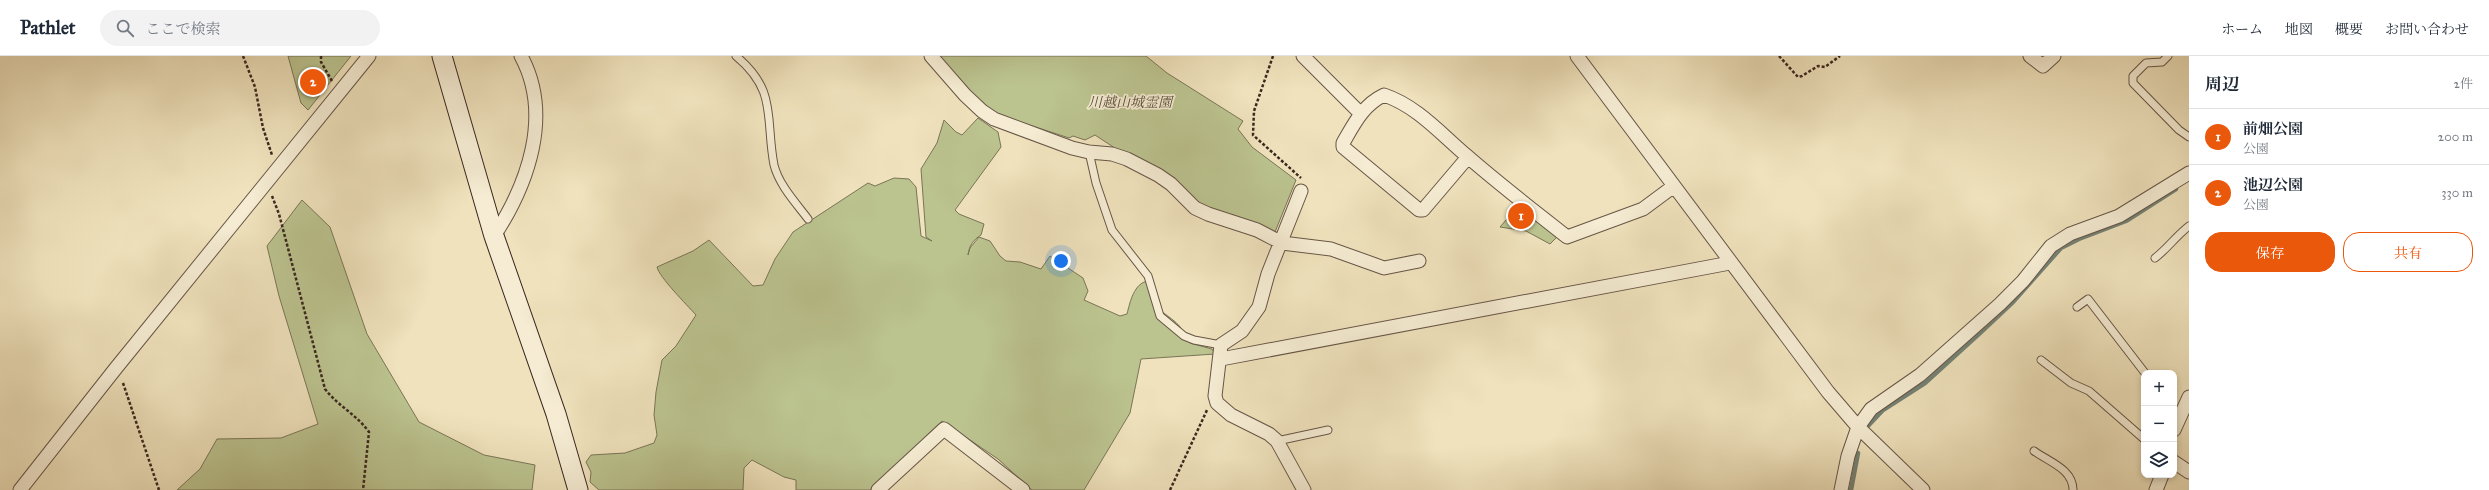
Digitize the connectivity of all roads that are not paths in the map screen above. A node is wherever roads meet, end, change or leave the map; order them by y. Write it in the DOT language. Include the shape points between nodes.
graph roads {
  1 [pos="369,56"];
  2 [pos="442,56"];
  3 [pos="521,56"];
  4 [pos="736,56"];
  5 [pos="931,56"];
  6 [pos="1303,56"];
  7 [pos="1578,56"];
  8 [pos="2030,56"];
  9 [pos="2054,56"];
  10 [pos="2168,56"];
  11 [pos="1360,113"];
  12 [pos="2189,138"];
  13 [pos="1089,152"];
  14 [pos="1468,157"];
  15 [pos="2189,173"];
  16 [pos="1674,186"];
  17 [pos="1301,191"];
  18 [pos="808,219"];
  19 [pos="2189,226"];
  20 [pos="494,236"];
  21 [pos="1282,243"];
  22 [pos="2155,258"];
  23 [pos="1419,261"];
  24 [pos="1730,263"];
  25 [pos="2077,307"];
  26 [pos="1221,345"];
  27 [pos="1221,360"];
  28 [pos="2041,360"];
  29 [pos="2143,370"];
  30 [pos="2189,397"];
  31 [pos="2177,411"];
  32 [pos="1858,426"];
  33 [pos="1328,430"];
  34 [pos="2141,436"];
  35 [pos="1276,441"];
  36 [pos="2034,451"];
  37 [pos="2177,464"];
  38 [pos="2189,472"];
  39 [pos="2161,478"];
  40 [pos="20,490"];
  41 [pos="578,490"];
  42 [pos="878,490"];
  43 [pos="1023,490"];
  44 [pos="1304,490"];
  45 [pos="1840,490"];
  46 [pos="1923,490"];
  47 [pos="2073,490"];
  48 [pos="2156,490"];
  1 -- 40 [label="street"];
  2 -- 20 [label="street"];
  3 -- 20 [label="street" via="527,67 534,93 537,119 529,164 513,207"];
  4 -- 18 [label="lane" via="759,80 769,112 774,165 790,196"];
  5 -- 13 [label="street" via="965,95 994,119"];
  6 -- 11 [label="street"];
  7 -- 16 [label="street"];
  8 -- 9 [label="street" via="2043,66"];
  10 -- 12 [label="lane" via="2162,62 2146,63 2133,76 2133,83 2178,130"];
  11 -- 14 [label="street" via="1384,95 1398,100"];
  11 -- 14 [label="street" via="1343,147 1419,210 1423,210"];
  13 -- 21 [label="street" via="1112,154 1127,159 1171,184 1195,208 1257,230"];
  13 -- 26 [label="lane" via="1096,183 1112,230 1148,276 1160,316 1184,336"];
  14 -- 16 [label="street" via="1566,237 1643,209"];
  15 -- 32 [label="street" via="2119,216 2070,234 2051,246 2023,281 2000,304 1920,375 1871,409"];
  16 -- 24 [label="street"];
  17 -- 21 [label="street"];
  19 -- 22 [label="lane"];
  20 -- 41 [label="street" via="556,414"];
  21 -- 23 [label="street" via="1331,249 1384,268"];
  21 -- 26 [label="street" via="1268,274 1259,307 1242,331"];
  24 -- 27 [label="street"];
  24 -- 32 [label="street" via="1828,392"];
  25 -- 29 [label="lane" via="2088,298"];
  26 -- 27 [label="street"];
  27 -- 35 [label="street" via="1215,396 1222,408 1269,434"];
  28 -- 34 [label="lane" via="2071,383 2089,391"];
  30 -- 31 [label="street"];
  32 -- 45 [label="street"];
  32 -- 46 [label="street"];
  33 -- 35 [label="lane"];
  35 -- 44 [label="street"];
  36 -- 47 [label="lane" via="2069,475 2073,482"];
  37 -- 38 [label="street"];
  39 -- 48 [label="street"];
  42 -- 43 [label="street" via="944,429"];
}
